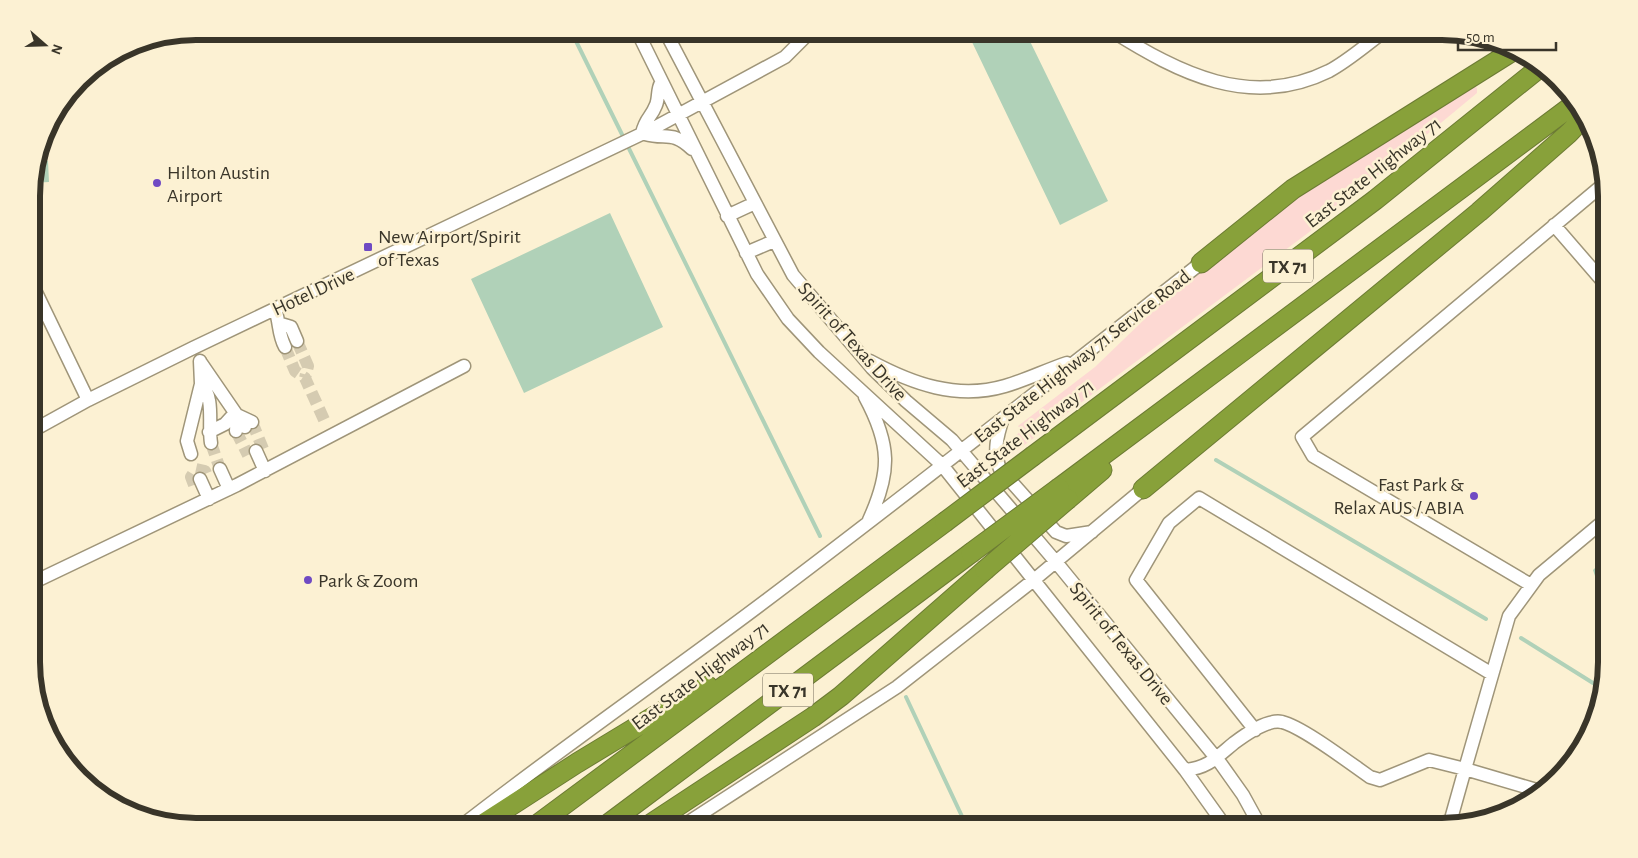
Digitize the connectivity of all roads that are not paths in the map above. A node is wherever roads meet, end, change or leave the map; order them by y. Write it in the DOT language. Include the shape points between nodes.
graph roads {
  1 [pos="641,40"];
  2 [pos="669,40"];
  3 [pos="802,40"];
  4 [pos="1126,40"];
  5 [pos="1372,40"];
  6 [pos="1507,54"];
  7 [pos="1535,71"];
  8 [pos="661,83"];
  9 [pos="703,100"];
  10 [pos="1570,107"];
  11 [pos="677,114"];
  12 [pos="1579,122"];
  13 [pos="638,135"];
  14 [pos="694,150"];
  15 [pos="1598,189"];
  16 [pos="754,203"];
  17 [pos="728,216"];
  18 [pos="1554,225"];
  19 [pos="774,242"];
  20 [pos="746,253"];
  21 [pos="1201,264"];
  22 [pos="1598,276"];
  23 [pos="40,301"];
  24 [pos="276,309"];
  25 [pos="281,324"];
  26 [pos="297,341"];
  27 [pos="285,347"];
  28 [pos="193,348"];
  29 [pos="864,358"];
  30 [pos="200,361"];
  31 [pos="1076,361"];
  32 [pos="464,366"];
  33 [pos="201,384"];
  34 [pos="861,389"];
  35 [pos="88,400"];
  36 [pos="236,414"];
  37 [pos="1003,418"];
  38 [pos="40,427"];
  39 [pos="244,427"];
  40 [pos="961,450"];
  41 [pos="256,452"];
  42 [pos="191,454"];
  43 [pos="942,465"];
  44 [pos="224,468"];
  45 [pos="264,468"];
  46 [pos="200,480"];
  47 [pos="233,487"];
  48 [pos="1143,489"];
  49 [pos="1064,494"];
  50 [pos="208,499"];
  51 [pos="868,523"];
  52 [pos="1598,526"];
  53 [pos="1092,532"];
  54 [pos="1056,562"];
  55 [pos="40,579"];
  56 [pos="1035,579"];
  57 [pos="1531,585"];
  58 [pos="1492,674"];
  59 [pos="733,678"];
  60 [pos="1255,730"];
  61 [pos="1216,758"];
  62 [pos="1465,769"];
  63 [pos="1186,770"];
  64 [pos="1532,790"];
  65 [pos="579,793"];
  66 [pos="472,818"];
  67 [pos="492,818"];
  68 [pos="546,818"];
  69 [pos="553,818"];
  70 [pos="616,818"];
  71 [pos="660,818"];
  72 [pos="695,818"];
  73 [pos="1219,818"];
  74 [pos="1256,818"];
  75 [pos="1450,818"];
  1 -- 8 [label="street, Spirit of Texas Drive"];
  2 -- 9 [label="street, Spirit of Texas Drive"];
  3 -- 9 [label="street, Hotel Drive" via="785,57"];
  4 -- 5 [label="street" via="1190,75 1248,88 1304,82 1330,70"];
  6 -- 21 [label="highway" via="1294,189"];
  7 -- 59 [label="highway, East State Highway 71 / TX 71, bridge" via="1354,216"];
  8 -- 11 [label="street, Spirit of Texas Drive"];
  8 -- 13 [label="street" via="657,104"];
  9 -- 11 [label="street, Hotel Drive"];
  9 -- 16 [label="street, Spirit of Texas Drive"];
  10 -- 49 [label="highway, TX 71" via="1166,408"];
  11 -- 13 [label="street, Hotel Drive"];
  11 -- 14 [label="street, Spirit of Texas Drive"];
  12 -- 48 [label="highway" via="1479,212"];
  13 -- 14 [label="street" via="668,135"];
  13 -- 24 [label="street, Hotel Drive"];
  14 -- 17 [label="street, Spirit of Texas Drive"];
  15 -- 18 [label="street"];
  16 -- 17 [label="street"];
  16 -- 19 [label="street, Spirit of Texas Drive"];
  17 -- 20 [label="street, Spirit of Texas Drive"];
  18 -- 22 [label="street"];
  18 -- 57 [label="street" via="1302,436 1313,456"];
  19 -- 20 [label="street"];
  19 -- 29 [label="street, Spirit of Texas Drive" via="793,276"];
  20 -- 34 [label="street, Spirit of Texas Drive" via="756,274 788,319"];
  21 -- 31 [label="street, East State Highway 71 Service Road"];
  23 -- 35 [label="street"];
  24 -- 25 [label="street"];
  24 -- 28 [label="street, Hotel Drive"];
  25 -- 26 [label="street" via="291,327"];
  25 -- 27 [label="street" via="278,333"];
  28 -- 30 [label="street"];
  28 -- 35 [label="street, Hotel Drive"];
  29 -- 31 [label="street" via="921,385 957,391 999,387"];
  29 -- 40 [label="street, Spirit of Texas Drive"];
  30 -- 33 [label="street"];
  30 -- 36 [label="street"];
  31 -- 37 [label="street, East State Highway 71 Service Road"];
  32 -- 45 [label="street" via="329,430"];
  33 -- 36 [label="street" via="206,389 210,404 210,438"];
  33 -- 42 [label="street" via="187,441"];
  34 -- 43 [label="street, Spirit of Texas Drive"];
  34 -- 51 [label="street" via="879,424 886,456 881,494"];
  35 -- 38 [label="street, Hotel Drive"];
  36 -- 39 [label="street"];
  37 -- 40 [label="street, East State Highway 71 Service Road"];
  37 -- 53 [label="street" via="996,449 1000,469 1056,532 1066,536"];
  40 -- 43 [label="street, East State Highway 71 Service Road"];
  40 -- 54 [label="street, Spirit of Texas Drive"];
  41 -- 45 [label="street" via="266,455"];
  43 -- 51 [label="street, East State Highway 71 Service Road"];
  43 -- 56 [label="street, Spirit of Texas Drive"];
  44 -- 47 [label="street"];
  45 -- 47 [label="street"];
  46 -- 50 [label="street"];
  47 -- 50 [label="street"];
  48 -- 53 [label="street"];
  49 -- 70 [label="highway, TX 71, bridge" via="971,553"];
  49 -- 71 [label="highway, bridge" via="985,570 841,696"];
  50 -- 55 [label="street"];
  51 -- 66 [label="street, East State Highway 71 Service Road"];
  52 -- 57 [label="street"];
  53 -- 54 [label="street"];
  54 -- 56 [label="street"];
  54 -- 61 [label="street, Spirit of Texas Drive"];
  56 -- 63 [label="street, Spirit of Texas Drive"];
  56 -- 72 [label="street" via="891,692"];
  57 -- 58 [label="street" via="1509,616"];
  58 -- 60 [label="street" via="1199,498 1169,523 1136,580"];
  58 -- 62 [label="street"];
  59 -- 65 [label="highway, East State Highway 71 / TX 71"];
  59 -- 67 [label="highway" via="702,688 681,700"];
  60 -- 61 [label="street"];
  60 -- 62 [label="street" via="1281,722 1297,728 1370,777 1380,780 1429,760"];
  61 -- 63 [label="street" via="1206,766"];
  61 -- 74 [label="street, Spirit of Texas Drive"];
  62 -- 64 [label="street"];
  62 -- 75 [label="street"];
  63 -- 73 [label="street, Spirit of Texas Drive"];
  65 -- 68 [label="highway, East State Highway 71 / TX 71"];
  65 -- 69 [label="highway"];
}
